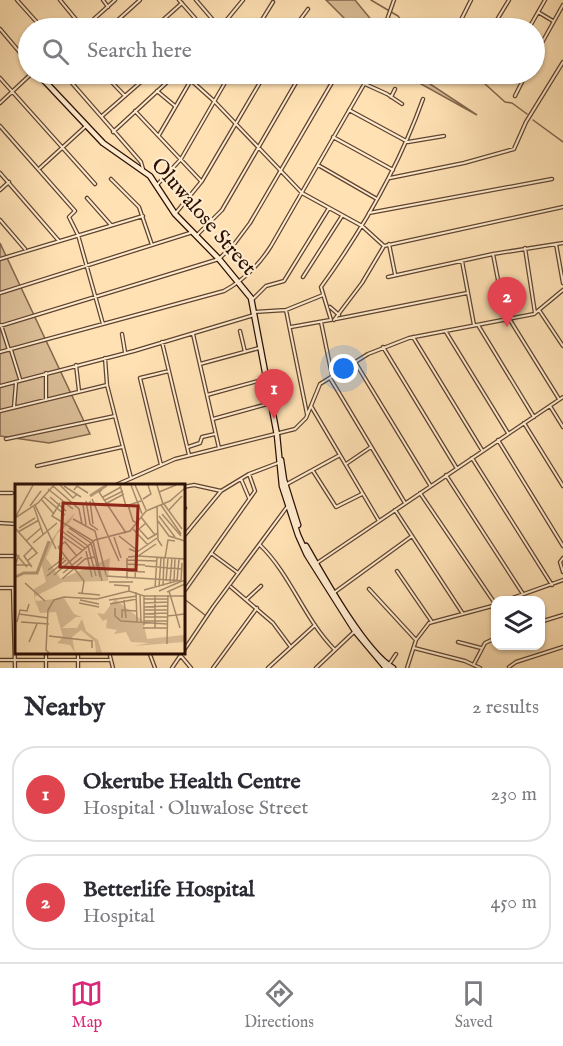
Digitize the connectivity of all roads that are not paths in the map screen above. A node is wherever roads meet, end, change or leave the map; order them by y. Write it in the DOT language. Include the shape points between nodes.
graph roads {
  1 [pos="17,0"];
  2 [pos="60,0"];
  3 [pos="103,0"];
  4 [pos="115,0"];
  5 [pos="140,0"];
  6 [pos="196,0"];
  7 [pos="394,0"];
  8 [pos="471,0"];
  9 [pos="509,0"];
  10 [pos="544,0"];
  11 [pos="241,1"];
  12 [pos="180,2"];
  13 [pos="273,2"];
  14 [pos="563,5"];
  15 [pos="108,7"];
  16 [pos="308,9"];
  17 [pos="538,12"];
  18 [pos="33,18"];
  19 [pos="75,18"];
  20 [pos="95,18"];
  21 [pos="120,18"];
  22 [pos="164,18"];
  23 [pos="195,18"];
  24 [pos="211,18"];
  25 [pos="228,18"];
  26 [pos="263,18"];
  27 [pos="301,18"];
  28 [pos="388,18"];
  29 [pos="462,18"];
  30 [pos="498,18"];
  31 [pos="535,18"];
  32 [pos="553,21"];
  33 [pos="0,29"];
  34 [pos="545,36"];
  35 [pos="18,50"];
  36 [pos="563,62"];
  37 [pos="0,78"];
  38 [pos="20,84"];
  39 [pos="47,84"];
  40 [pos="73,84"];
  41 [pos="114,84"];
  42 [pos="138,84"];
  43 [pos="165,84"];
  44 [pos="187,84"];
  45 [pos="195,84"];
  46 [pos="224,84"];
  47 [pos="258,84"];
  48 [pos="295,84"];
  49 [pos="331,84"];
  50 [pos="365,84"];
  51 [pos="521,84"];
  52 [pos="395,89"];
  53 [pos="12,91"];
  54 [pos="157,91"];
  55 [pos="125,96"];
  56 [pos="515,96"];
  57 [pos="391,97"];
  58 [pos="423,99"];
  59 [pos="214,101"];
  60 [pos="0,103"];
  61 [pos="402,104"];
  62 [pos="175,106"];
  63 [pos="349,110"];
  64 [pos="135,111"];
  65 [pos="102,116"];
  66 [pos="236,124"];
  67 [pos="0,126"];
  68 [pos="87,126"];
  69 [pos="113,132"];
  70 [pos="159,136"];
  71 [pos="444,136"];
  72 [pos="333,137"];
  73 [pos="408,142"];
  74 [pos="258,147"];
  75 [pos="63,148"];
  76 [pos="181,159"];
  77 [pos="318,165"];
  78 [pos="39,169"];
  79 [pos="143,169"];
  80 [pos="394,170"];
  81 [pos="279,171"];
  82 [pos="0,173"];
  83 [pos="111,179"];
  84 [pos="389,179"];
  85 [pos="552,179"];
  86 [pos="202,181"];
  87 [pos="9,182"];
  88 [pos="95,184"];
  89 [pos="156,186"];
  90 [pos="0,190"];
  91 [pos="302,193"];
  92 [pos="87,198"];
  93 [pos="377,199"];
  94 [pos="563,207"];
  95 [pos="328,208"];
  96 [pos="369,213"];
  97 [pos="175,214"];
  98 [pos="143,216"];
  99 [pos="342,216"];
  100 [pos="0,220"];
  101 [pos="111,225"];
  102 [pos="362,226"];
  103 [pos="195,234"];
  104 [pos="78,235"];
  105 [pos="59,241"];
  106 [pos="563,243"];
  107 [pos="389,244"];
  108 [pos="556,244"];
  109 [pos="152,246"];
  110 [pos="384,246"];
  111 [pos="525,248"];
  112 [pos="26,250"];
  113 [pos="493,254"];
  114 [pos="0,259"];
  115 [pos="219,259"];
  116 [pos="462,261"];
  117 [pos="87,264"];
  118 [pos="395,275"];
  119 [pos="303,277"];
  120 [pos="388,277"];
  121 [pos="563,282"];
  122 [pos="239,283"];
  123 [pos="563,290"];
  124 [pos="0,293"];
  125 [pos="467,293"];
  126 [pos="323,295"];
  127 [pos="95,296"];
  128 [pos="252,300"];
  129 [pos="328,305"];
  130 [pos="286,310"];
  131 [pos="540,310"];
  132 [pos="536,313"];
  133 [pos="254,314"];
  134 [pos="338,315"];
  135 [pos="342,318"];
  136 [pos="332,320"];
  137 [pos="508,320"];
  138 [pos="321,322"];
  139 [pos="104,324"];
  140 [pos="476,325"];
  141 [pos="1,326"];
  142 [pos="291,327"];
  143 [pos="240,331"];
  144 [pos="446,332"];
  145 [pos="193,333"];
  146 [pos="122,334"];
  147 [pos="413,337"];
  148 [pos="162,342"];
  149 [pos="563,346"];
  150 [pos="383,347"];
  151 [pos="259,348"];
  152 [pos="10,350"];
  153 [pos="0,352"];
  154 [pos="245,352"];
  155 [pos="125,353"];
  156 [pos="105,358"];
  157 [pos="355,362"];
  158 [pos="200,364"];
  159 [pos="76,365"];
  160 [pos="169,371"];
  161 [pos="46,373"];
  162 [pos="331,377"];
  163 [pos="266,378"];
  164 [pos="20,380"];
  165 [pos="285,380"];
  166 [pos="16,382"];
  167 [pos="107,385"];
  168 [pos="0,386"];
  169 [pos="269,386"];
  170 [pos="79,391"];
  171 [pos="207,395"];
  172 [pos="563,397"];
  173 [pos="46,399"];
  174 [pos="559,399"];
  175 [pos="271,403"];
  176 [pos="311,406"];
  177 [pos="550,406"];
  178 [pos="14,407"];
  179 [pos="0,411"];
  180 [pos="307,414"];
  181 [pos="116,416"];
  182 [pos="534,417"];
  183 [pos="213,420"];
  184 [pos="524,423"];
  185 [pos="563,427"];
  186 [pos="508,433"];
  187 [pos="215,434"];
  188 [pos="279,435"];
  189 [pos="6,439"];
  190 [pos="498,440"];
  191 [pos="123,447"];
  192 [pos="188,447"];
  193 [pos="371,447"];
  194 [pos="219,448"];
  195 [pos="482,451"];
  196 [pos="189,455"];
  197 [pos="340,455"];
  198 [pos="472,458"];
  199 [pos="279,463"];
  200 [pos="345,464"];
  201 [pos="161,465"];
  202 [pos="37,466"];
  203 [pos="457,468"];
  204 [pos="313,471"];
  205 [pos="249,474"];
  206 [pos="446,475"];
  207 [pos="131,478"];
  208 [pos="241,479"];
  209 [pos="118,484"];
  210 [pos="285,485"];
  211 [pos="430,485"];
  212 [pos="563,486"];
  213 [pos="184,487"];
  214 [pos="221,491"];
  215 [pos="0,493"];
  216 [pos="12,493"];
  217 [pos="420,493"];
  218 [pos="363,494"];
  219 [pos="249,498"];
  220 [pos="405,503"];
  221 [pos="289,506"];
  222 [pos="395,510"];
  223 [pos="379,521"];
  224 [pos="0,523"];
  225 [pos="15,524"];
  226 [pos="184,536"];
  227 [pos="412,536"];
  228 [pos="260,545"];
  229 [pos="563,546"];
  230 [pos="211,554"];
  231 [pos="563,558"];
  232 [pos="317,563"];
  233 [pos="397,571"];
  234 [pos="563,572"];
  235 [pos="239,573"];
  236 [pos="563,580"];
  237 [pos="328,585"];
  238 [pos="552,585"];
  239 [pos="230,586"];
  240 [pos="261,586"];
  241 [pos="0,588"];
  242 [pos="15,588"];
  243 [pos="369,589"];
  244 [pos="334,592"];
  245 [pos="184,593"];
  246 [pos="523,594"];
  247 [pos="518,596"];
  248 [pos="491,599"];
  249 [pos="247,600"];
  250 [pos="491,606"];
  251 [pos="257,608"];
  252 [pos="463,614"];
  253 [pos="563,615"];
  254 [pos="545,620"];
  255 [pos="432,622"];
  256 [pos="315,625"];
  257 [pos="355,631"];
  258 [pos="416,639"];
  259 [pos="491,640"];
  260 [pos="458,642"];
  261 [pos="290,646"];
  262 [pos="413,647"];
  263 [pos="563,647"];
  264 [pos="482,648"];
  265 [pos="335,650"];
  266 [pos="184,652"];
  267 [pos="46,653"];
  268 [pos="78,653"];
  269 [pos="110,653"];
  270 [pos="150,653"];
  271 [pos="183,653"];
  272 [pos="396,654"];
  273 [pos="181,656"];
  274 [pos="46,659"];
  275 [pos="0,660"];
  276 [pos="15,660"];
  277 [pos="78,660"];
  278 [pos="109,660"];
  279 [pos="474,664"];
  280 [pos="389,667"];
  281 [pos="509,667"];
  282 [pos="15,668"];
  283 [pos="46,668"];
  284 [pos="78,668"];
  285 [pos="113,668"];
  286 [pos="154,668"];
  287 [pos="172,668"];
  288 [pos="191,668"];
  289 [pos="213,668"];
  290 [pos="268,668"];
  291 [pos="316,668"];
  292 [pos="407,668"];
  293 [pos="480,668"];
  1 -- 18 [label="street"];
  2 -- 19 [label="street"];
  3 -- 15 [label="street"];
  4 -- 15 [label="street"];
  5 -- 21 [label="street"];
  6 -- 24 [label="street"];
  7 -- 28 [label="street"];
  8 -- 29 [label="street"];
  9 -- 30 [label="street"];
  10 -- 17 [label="street"];
  11 -- 25 [label="street"];
  12 -- 22 [label="street"];
  12 -- 23 [label="street"];
  13 -- 26 [label="street"];
  14 -- 32 [label="street"];
  15 -- 20 [label="street"];
  16 -- 27 [label="street"];
  17 -- 31 [label="street"];
  17 -- 32 [label="street"];
  32 -- 34 [label="street"];
  33 -- 35 [label="street"];
  36 -- 84 [label="street" via="513,149"];
  37 -- 53 [label="street"];
  38 -- 53 [label="street"];
  39 -- 68 [label="street, Oluwalose Street"];
  40 -- 65 [label="street"];
  41 -- 55 [label="street"];
  42 -- 55 [label="street"];
  43 -- 54 [label="street"];
  44 -- 62 [label="street"];
  45 -- 59 [label="street"];
  46 -- 59 [label="street"];
  47 -- 66 [label="street"];
  48 -- 74 [label="street"];
  49 -- 81 [label="street"];
  50 -- 57 [label="street"];
  50 -- 63 [label="street"];
  51 -- 56 [label="street"];
  52 -- 57 [label="street"];
  53 -- 60 [label="street"];
  53 -- 75 [label="street"];
  54 -- 62 [label="street"];
  54 -- 64 [label="street"];
  55 -- 65 [label="street"];
  57 -- 61 [label="street"];
  58 -- 73 [label="street"];
  59 -- 66 [label="street"];
  59 -- 76 [label="street"];
  62 -- 70 [label="street"];
  63 -- 72 [label="street"];
  63 -- 73 [label="street"];
  64 -- 69 [label="street"];
  64 -- 70 [label="street"];
  65 -- 69 [label="street"];
  66 -- 74 [label="street"];
  66 -- 86 [label="street"];
  67 -- 78 [label="street"];
  68 -- 75 [label="street"];
  68 -- 79 [label="street, Oluwalose Street" via="110,148"];
  69 -- 79 [label="street"];
  70 -- 76 [label="street"];
  71 -- 73 [label="street"];
  72 -- 77 [label="street"];
  72 -- 80 [label="street"];
  73 -- 80 [label="street"];
  74 -- 81 [label="street"];
  74 -- 103 [label="street" via="222,210"];
  75 -- 78 [label="street"];
  75 -- 88 [label="street"];
  76 -- 86 [label="street"];
  76 -- 89 [label="street"];
  77 -- 91 [label="street"];
  77 -- 93 [label="street"];
  78 -- 104 [label="street" via="75,211 69,217"];
  79 -- 89 [label="street, Oluwalose Street"];
  80 -- 84 [label="street"];
  81 -- 91 [label="street"];
  81 -- 115 [label="street" via="250,223"];
  82 -- 87 [label="street"];
  83 -- 98 [label="street"];
  84 -- 93 [label="street"];
  85 -- 96 [label="street"];
  86 -- 97 [label="street"];
  87 -- 90 [label="street"];
  87 -- 105 [label="street"];
  89 -- 97 [label="street, Oluwalose Street"];
  91 -- 95 [label="street"];
  91 -- 122 [label="street" via="261,262"];
  92 -- 101 [label="street"];
  93 -- 96 [label="street"];
  94 -- 107 [label="street"];
  95 -- 99 [label="street"];
  95 -- 128 [label="street" via="284,281 266,286"];
  96 -- 102 [label="street"];
  97 -- 103 [label="street, Oluwalose Street"];
  98 -- 101 [label="street"];
  98 -- 109 [label="street"];
  99 -- 102 [label="street"];
  99 -- 119 [label="street"];
  100 -- 112 [label="street"];
  101 -- 104 [label="street"];
  102 -- 110 [label="street"];
  102 -- 126 [label="street" via="321,287"];
  103 -- 109 [label="street"];
  103 -- 115 [label="street, Oluwalose Street"];
  104 -- 105 [label="street"];
  104 -- 117 [label="street"];
  105 -- 112 [label="street"];
  106 -- 108 [label="street"];
  107 -- 110 [label="street"];
  107 -- 118 [label="street"];
  108 -- 111 [label="street"];
  108 -- 121 [label="street"];
  109 -- 117 [label="street"];
  110 -- 134 [label="street"];
  111 -- 113 [label="street"];
  111 -- 132 [label="street"];
  112 -- 114 [label="street"];
  113 -- 116 [label="street"];
  113 -- 137 [label="street"];
  115 -- 122 [label="street, Oluwalose Street"];
  115 -- 127 [label="street"];
  116 -- 118 [label="street"];
  116 -- 125 [label="street"];
  117 -- 124 [label="street"];
  117 -- 127 [label="street"];
  118 -- 120 [label="street"];
  122 -- 128 [label="street, Oluwalose Street"];
  122 -- 139 [label="street" via="224,291"];
  123 -- 131 [label="street"];
  125 -- 135 [label="street"];
  125 -- 140 [label="street"];
  126 -- 129 [label="street"];
  126 -- 130 [label="street"];
  127 -- 139 [label="street"];
  127 -- 141 [label="street"];
  128 -- 133 [label="street, Oluwalose Street"];
  129 -- 134 [label="street"];
  129 -- 136 [label="street"];
  130 -- 133 [label="street"];
  130 -- 142 [label="street"];
  131 -- 132 [label="street"];
  131 -- 149 [label="street"];
  132 -- 137 [label="street"];
  133 -- 145 [label="street"];
  133 -- 151 [label="street, Oluwalose Street"];
  133 -- 169 [label="street, Oluwalose Street"];
  134 -- 135 [label="street"];
  134 -- 136 [label="street"];
  135 -- 136 [label="street"];
  136 -- 138 [label="street"];
  137 -- 140 [label="street"];
  137 -- 174 [label="street"];
  138 -- 142 [label="street"];
  138 -- 162 [label="street"];
  139 -- 152 [label="street"];
  140 -- 144 [label="street"];
  140 -- 182 [label="street"];
  141 -- 152 [label="street"];
  142 -- 180 [label="street"];
  143 -- 154 [label="street"];
  144 -- 147 [label="street"];
  144 -- 186 [label="street"];
  145 -- 148 [label="street"];
  145 -- 158 [label="street"];
  146 -- 155 [label="street"];
  147 -- 150 [label="street"];
  147 -- 195 [label="street"];
  148 -- 155 [label="street"];
  148 -- 160 [label="street"];
  150 -- 157 [label="street"];
  150 -- 203 [label="street"];
  151 -- 154 [label="street"];
  151 -- 163 [label="street, Oluwalose Street"];
  152 -- 153 [label="street"];
  152 -- 164 [label="street"];
  154 -- 158 [label="street"];
  155 -- 156 [label="street"];
  156 -- 159 [label="street"];
  156 -- 167 [label="street"];
  157 -- 162 [label="street"];
  157 -- 211 [label="street"];
  158 -- 171 [label="street"];
  159 -- 161 [label="street"];
  159 -- 170 [label="street"];
  160 -- 192 [label="street"];
  160 -- 201 [label="street" via="140,378"];
  161 -- 164 [label="street"];
  161 -- 173 [label="street"];
  162 -- 176 [label="street" via="318,388"];
  162 -- 193 [label="street"];
  163 -- 169 [label="street, Oluwalose Street"];
  163 -- 171 [label="street"];
  164 -- 166 [label="street"];
  165 -- 169 [label="street"];
  166 -- 168 [label="street"];
  166 -- 178 [label="street"];
  167 -- 170 [label="street"];
  167 -- 181 [label="street"];
  169 -- 175 [label="street, Oluwalose Street"];
  169 -- 188 [label="street, Oluwalose Street"];
  170 -- 173 [label="street"];
  171 -- 183 [label="street"];
  172 -- 174 [label="street"];
  173 -- 178 [label="street"];
  174 -- 177 [label="street"];
  175 -- 183 [label="street"];
  175 -- 188 [label="street, Oluwalose Street"];
  176 -- 180 [label="street"];
  176 -- 197 [label="street"];
  177 -- 182 [label="street"];
  177 -- 185 [label="street"];
  178 -- 179 [label="street"];
  180 -- 188 [label="street" via="298,428"];
  181 -- 189 [label="street"];
  181 -- 191 [label="street"];
  182 -- 184 [label="street"];
  183 -- 187 [label="street"];
  184 -- 186 [label="street"];
  184 -- 212 [label="street"];
  186 -- 190 [label="street"];
  187 -- 192 [label="street"];
  187 -- 194 [label="street"];
  188 -- 194 [label="street"];
  188 -- 199 [label="street, Oluwalose Street"];
  188 -- 210 [label="street, Oluwalose Street"];
  190 -- 195 [label="street"];
  190 -- 229 [label="street"];
  191 -- 202 [label="street"];
  191 -- 207 [label="street"];
  192 -- 196 [label="street"];
  193 -- 200 [label="street"];
  193 -- 220 [label="street"];
  194 -- 196 [label="street"];
  195 -- 198 [label="street"];
  196 -- 201 [label="street"];
  197 -- 200 [label="street"];
  197 -- 204 [label="street"];
  198 -- 203 [label="street"];
  198 -- 238 [label="street"];
  199 -- 205 [label="street"];
  199 -- 221 [label="street, Oluwalose Street"];
  200 -- 218 [label="street"];
  201 -- 207 [label="street"];
  203 -- 206 [label="street"];
  204 -- 210 [label="street"];
  204 -- 218 [label="street" via="336,507"];
  205 -- 208 [label="street"];
  205 -- 219 [label="street" via="255,490"];
  206 -- 211 [label="street"];
  206 -- 246 [label="street"];
  207 -- 209 [label="street"];
  208 -- 214 [label="street"];
  208 -- 219 [label="street"];
  210 -- 232 [label="street, Oluwalose Street" via="305,544"];
  211 -- 217 [label="street"];
  213 -- 214 [label="street" via="194,484"];
  214 -- 226 [label="street"];
  215 -- 216 [label="street"];
  217 -- 220 [label="street"];
  217 -- 248 [label="street"];
  218 -- 223 [label="street"];
  219 -- 230 [label="street"];
  220 -- 222 [label="street"];
  221 -- 228 [label="street"];
  221 -- 237 [label="street, Oluwalose Street" via="302,545"];
  222 -- 223 [label="street"];
  222 -- 227 [label="street"];
  223 -- 232 [label="street"];
  224 -- 225 [label="street"];
  227 -- 244 [label="street"];
  227 -- 252 [label="street"];
  228 -- 235 [label="street"];
  228 -- 256 [label="street" via="275,559"];
  230 -- 235 [label="street"];
  230 -- 245 [label="street"];
  231 -- 234 [label="street"];
  232 -- 237 [label="street, Oluwalose Street"];
  233 -- 255 [label="street"];
  235 -- 239 [label="street"];
  236 -- 238 [label="street"];
  237 -- 244 [label="street, Oluwalose Street"];
  237 -- 257 [label="street, Oluwalose Street"];
  238 -- 246 [label="street"];
  239 -- 249 [label="street"];
  239 -- 266 [label="street"];
  240 -- 249 [label="street"];
  241 -- 242 [label="street"];
  242 -- 276 [label="street"];
  243 -- 258 [label="street"];
  244 -- 280 [label="street, Oluwalose Street"];
  246 -- 247 [label="street"];
  249 -- 251 [label="street"];
  250 -- 252 [label="street"];
  251 -- 261 [label="street"];
  251 -- 289 [label="street"];
  252 -- 255 [label="street"];
  253 -- 254 [label="street"];
  255 -- 258 [label="street"];
  256 -- 261 [label="street"];
  256 -- 265 [label="street"];
  257 -- 265 [label="street"];
  257 -- 280 [label="street, Oluwalose Street"];
  258 -- 262 [label="street"];
  259 -- 264 [label="street"];
  260 -- 264 [label="street"];
  261 -- 290 [label="street"];
  262 -- 279 [label="street"];
  262 -- 292 [label="street"];
  263 -- 281 [label="street"];
  264 -- 279 [label="street"];
  265 -- 291 [label="street"];
  267 -- 274 [label="street"];
  268 -- 277 [label="street"];
  269 -- 278 [label="street"];
  270 -- 286 [label="street"];
  271 -- 273 [label="street"];
  272 -- 280 [label="street"];
  273 -- 287 [label="street"];
  273 -- 288 [label="street"];
  274 -- 276 [label="street"];
  274 -- 277 [label="street"];
  274 -- 283 [label="street"];
  275 -- 276 [label="street"];
  276 -- 282 [label="street"];
  277 -- 278 [label="street"];
  277 -- 284 [label="street"];
  278 -- 285 [label="street"];
  279 -- 293 [label="street"];
}
